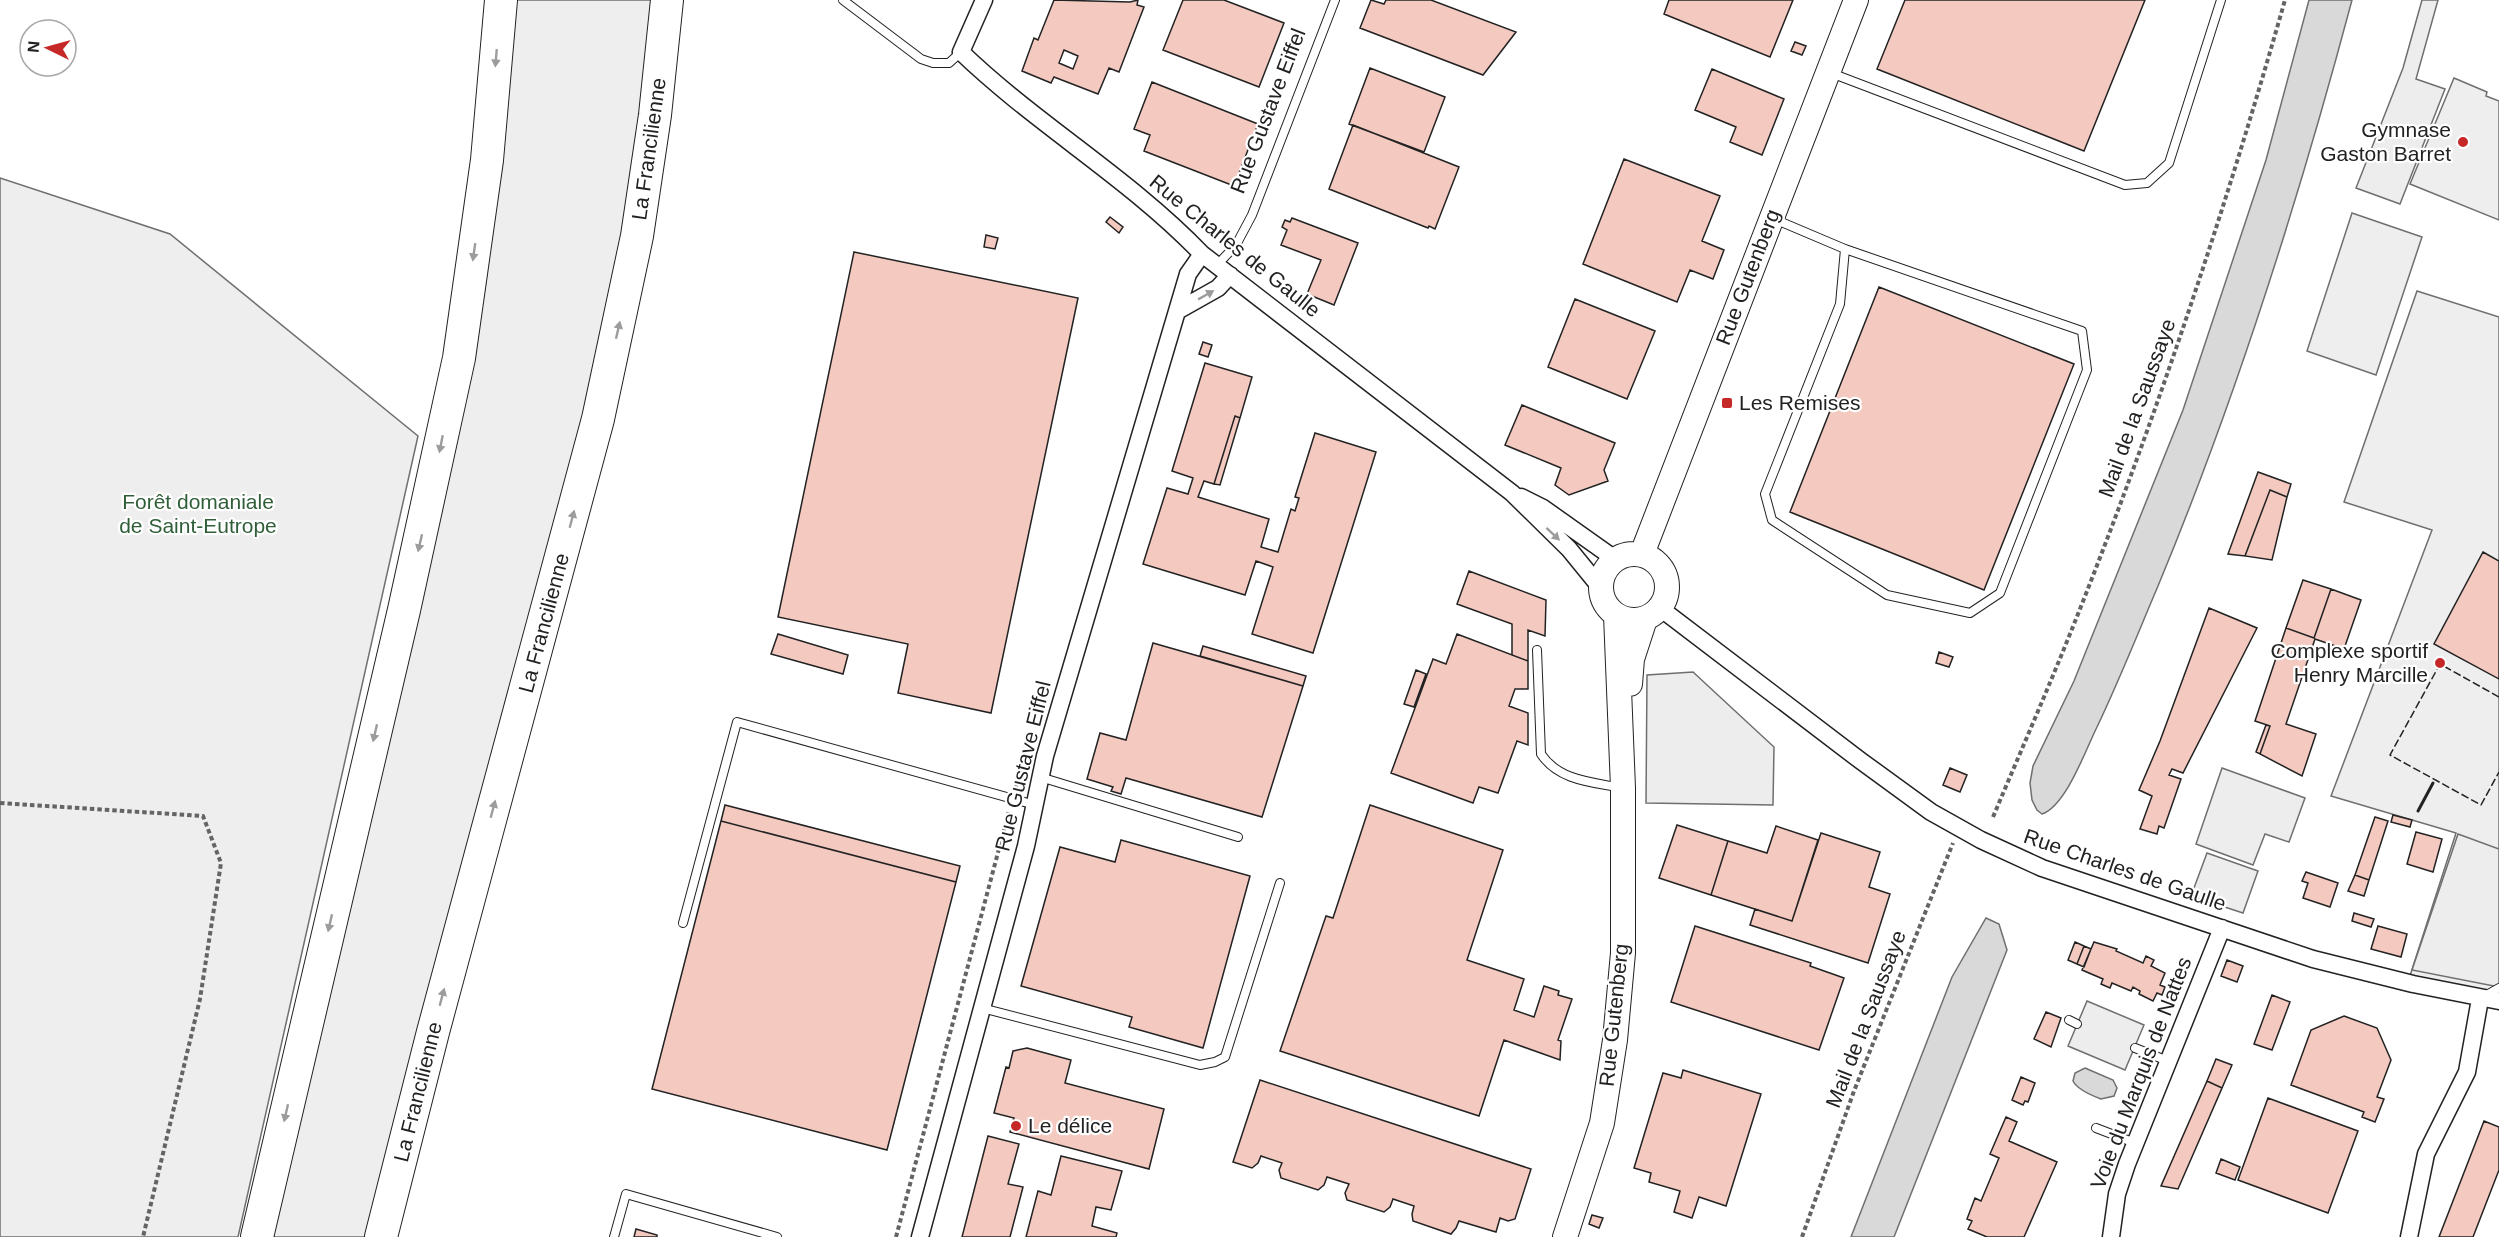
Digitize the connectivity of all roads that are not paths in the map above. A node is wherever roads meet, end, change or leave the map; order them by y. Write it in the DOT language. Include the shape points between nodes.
graph roads {
  1 [pos="501,0"];
  2 [pos="667,0"];
  3 [pos="843,0"];
  4 [pos="984,0"];
  5 [pos="1335,0"];
  6 [pos="1856,0"];
  7 [pos="2221,0"];
  8 [pos="961,52"];
  9 [pos="1828,72"];
  10 [pos="1771,218"];
  11 [pos="1845,249"];
  12 [pos="1202,254"];
  13 [pos="1224,270"];
  14 [pos="1179,310"];
  15 [pos="1512,493"];
  16 [pos="1642,554"];
  17 [pos="1615,559"];
  18 [pos="1600,586"];
  19 [pos="1653,613"];
  20 [pos="1616,615"];
  21 [pos="1537,650"];
  22 [pos="1040,777"];
  23 [pos="1623,788"];
  24 [pos="1035,805"];
  25 [pos="1238,837"];
  26 [pos="1280,884"];
  27 [pos="683,923"];
  28 [pos="2222,928"];
  29 [pos="2499,988"];
  30 [pos="2480,999"];
  31 [pos="2499,1002"];
  32 [pos="982,1008"];
  33 [pos="2135,1048"];
  34 [pos="2168,1061"];
  35 [pos="2096,1128"];
  36 [pos="2135,1143"];
  37 [pos="256,1237"];
  38 [pos="381,1237"];
  39 [pos="614,1237"];
  40 [pos="777,1237"];
  41 [pos="920,1237"];
  42 [pos="1566,1237"];
  43 [pos="2111,1237"];
  44 [pos="2409,1237"];
  1 -- 37 [label="highway, one-way" via="488,160 456,369 407,599"];
  38 -- 2 [label="highway, La Francilienne, one-way" via="438,1010 598,419 637,236"];
  3 -- 8 [label="lane" via="921,59 949,63"];
  4 -- 8 [label="street"];
  5 -- 13 [label="lane, Rue Gustave Eiffel" via="1252,215"];
  6 -- 9 [label="street, Rue Gutenberg"];
  7 -- 9 [label="lane" via="2169,163 2147,183 2125,185"];
  8 -- 12 [label="street, Rue Charles de Gaulle" via="1172,222"];
  9 -- 10 [label="street, Rue Gutenberg"];
  10 -- 11 [label="lane"];
  10 -- 16 [label="street, Rue Gutenberg"];
  11 -- 11 [label="lane" via="2082,331 2087,370 2000,593 1970,613 1887,594 1772,520 1765,494 1840,304"];
  12 -- 13 [label="street, Rue Charles de Gaulle"];
  12 -- 14 [label="street, Rue Gustave Eiffel" via="1188,274"];
  14 -- 13 [label="street, Rue Gustave Eiffel, one-way" via="1218,288"];
  13 -- 15 [label="street, Rue Charles de Gaulle"];
  14 -- 22 [label="street, Rue Gustave Eiffel"];
  15 -- 17 [label="street, Rue Charles de Gaulle" via="1543,508"];
  15 -- 18 [label="street, Rue Charles de Gaulle, one-way"];
  16 -- 17 [label="street"];
  16 -- 19 [label="street" via="1665,574 1668,587"];
  17 -- 18 [label="street" via="1602,575"];
  18 -- 20 [label="street" via="1602,598"];
  19 -- 20 [label="street" via="1626,620"];
  19 -- 23 [label="street, Rue Gutenberg" via="1632,658"];
  19 -- 28 [label="street, Rue Charles de Gaulle" via="1931,812 1981,840 2042,868"];
  20 -- 23 [label="street, Rue Gutenberg"];
  21 -- 23 [label="lane" via="1541,754 1548,764 1572,779"];
  22 -- 24 [label="street, Rue Gustave Eiffel"];
  22 -- 25 [label="lane"];
  23 -- 42 [label="street, Rue Gutenberg" via="1623,952 1615,1040 1602,1123"];
  24 -- 27 [label="lane" via="738,722"];
  24 -- 32 [label="street, Rue Gustave Eiffel"];
  26 -- 32 [label="lane" via="1225,1057 1215,1062 1200,1065"];
  28 -- 30 [label="street, Rue Charles de Gaulle" via="2313,959 2436,983"];
  28 -- 34 [label="street, Voie du Marquis de Nattes"];
  29 -- 30 [label="lane"];
  30 -- 31 [label="street, Rue Charles de Gaulle"];
  30 -- 44 [label="street" via="2467,1071 2426,1154"];
  32 -- 41 [label="street, Rue Gustave Eiffel"];
  33 -- 34 [label="lane"];
  34 -- 36 [label="street, Voie du Marquis de Nattes"];
  35 -- 36 [label="lane"];
  36 -- 43 [label="street, Voie du Marquis de Nattes" via="2117,1194"];
  39 -- 40 [label="lane" via="626,1194"];
}
